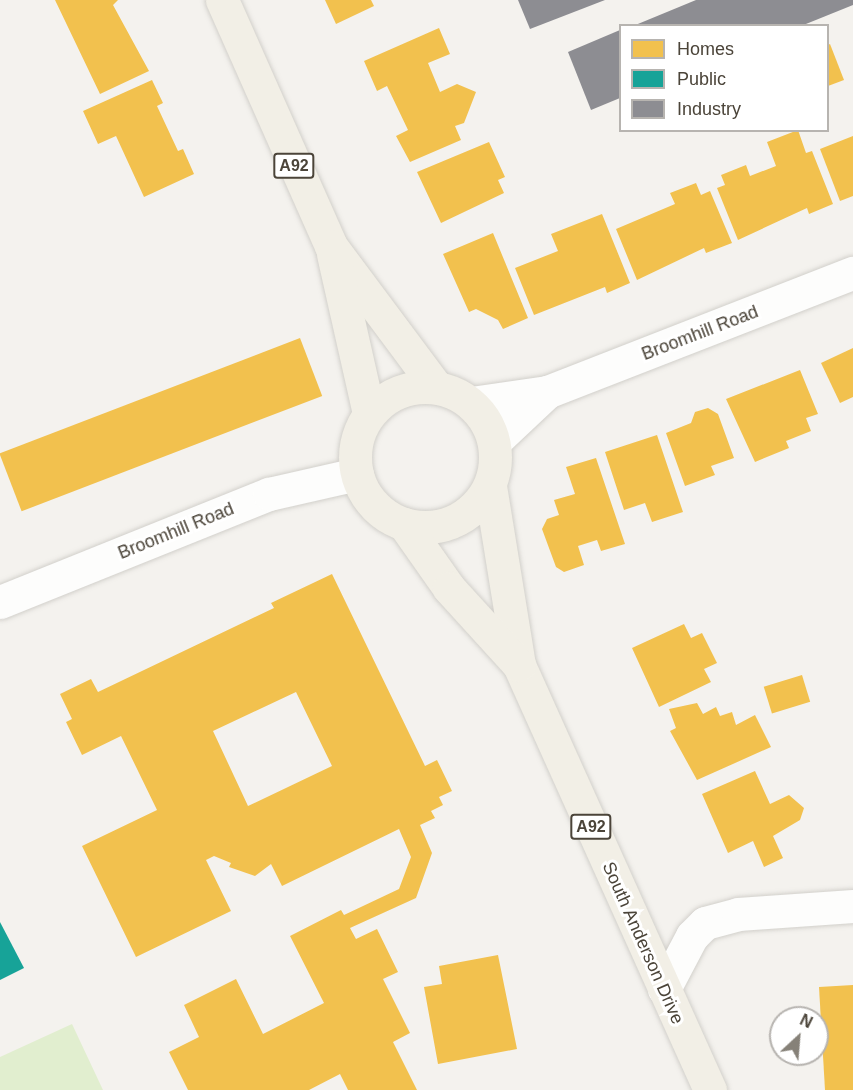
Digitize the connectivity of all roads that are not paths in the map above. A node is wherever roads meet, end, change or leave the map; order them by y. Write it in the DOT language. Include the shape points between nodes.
graph roads {
  1 [pos="222,0"];
  2 [pos="331,246"];
  3 [pos="853,273"];
  4 [pos="436,387"];
  5 [pos="547,392"];
  6 [pos="471,403"];
  7 [pos="369,414"];
  8 [pos="494,442"];
  9 [pos="357,474"];
  10 [pos="490,486"];
  11 [pos="404,524"];
  12 [pos="0,602"];
  13 [pos="519,665"];
  14 [pos="853,906"];
  15 [pos="664,989"];
  16 [pos="710,1090"];
  1 -- 2 [label="main road, A92"];
  2 -- 4 [label="main road, A92"];
  2 -- 7 [label="main road, A92"];
  3 -- 5 [label="street, Broomhill Road"];
  4 -- 6 [label="main road, A92"];
  4 -- 7 [label="main road, A92" via="411,388 395,394"];
  5 -- 6 [label="street, Broomhill Road"];
  5 -- 8 [label="street, Broomhill Road"];
  6 -- 8 [label="main road, A92" via="486,420"];
  7 -- 9 [label="main road, A92" via="356,442"];
  8 -- 10 [label="main road, A92" via="496,464"];
  9 -- 11 [label="main road, A92" via="374,505"];
  9 -- 12 [label="street, Broomhill Road" via="263,497"];
  10 -- 11 [label="main road, A92" via="475,507 454,521 429,527"];
  10 -- 13 [label="main road, A92"];
  11 -- 13 [label="main road, A92" via="449,588"];
  13 -- 15 [label="main road, South Anderson Drive / A92"];
  14 -- 15 [label="street" via="738,914 705,923 692,936"];
  15 -- 16 [label="main road, South Anderson Drive / A92"];
}
